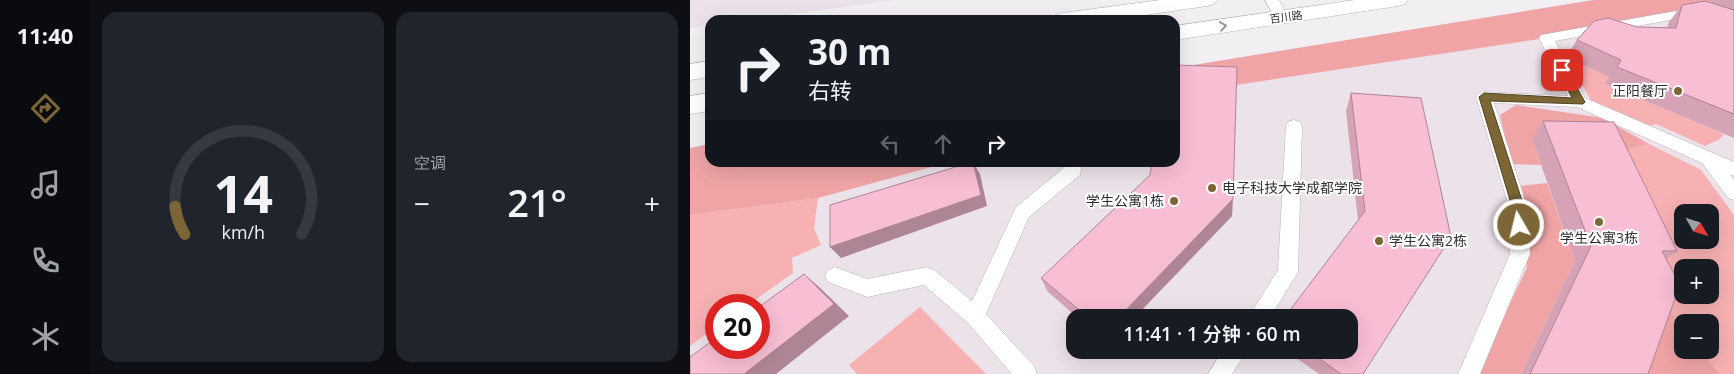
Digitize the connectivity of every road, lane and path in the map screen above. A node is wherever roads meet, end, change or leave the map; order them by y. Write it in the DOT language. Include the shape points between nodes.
graph roads {
  1 [pos="1207,0"];
  2 [pos="1398,0"];
  3 [pos="1277,9"];
  4 [pos="1099,15"];
  5 [pos="1734,26"];
  6 [pos="1180,32"];
  7 [pos="705,70"];
  8 [pos="690,72"];
  9 [pos="1580,102"];
  10 [pos="705,103"];
  11 [pos="690,105"];
  12 [pos="1294,126"];
  13 [pos="1708,158"];
  14 [pos="1074,167"];
  15 [pos="1734,169"];
  16 [pos="1734,193"];
  17 [pos="835,276"];
  18 [pos="1264,309"];
  19 [pos="975,316"];
  20 [pos="1230,359"];
  21 [pos="1026,374"];
  22 [pos="1220,374"];
  23 [pos="1469,374"];
  1 -- 4 [label="street"];
  2 -- 3 [label="street, 百川路"];
  6 -- 3 [label="street, 百川路, one-way"];
  5 -- 9 [label="lane" via="1693,12 1546,38"];
  7 -- 8 [label="street"];
  9 -- 13 [label="lane"];
  9 -- 23 [label="lane" via="1484,97 1519,210 1520,254"];
  10 -- 11 [label="street"];
  12 -- 18 [label="lane" via="1288,272"];
  13 -- 15 [label="lane"];
  13 -- 16 [label="lane"];
  14 -- 19 [label="lane" via="1022,212"];
  17 -- 19 [label="lane" via="867,288 927,276"];
  19 -- 21 [label="lane"];
  20 -- 22 [label="lane"];
}
